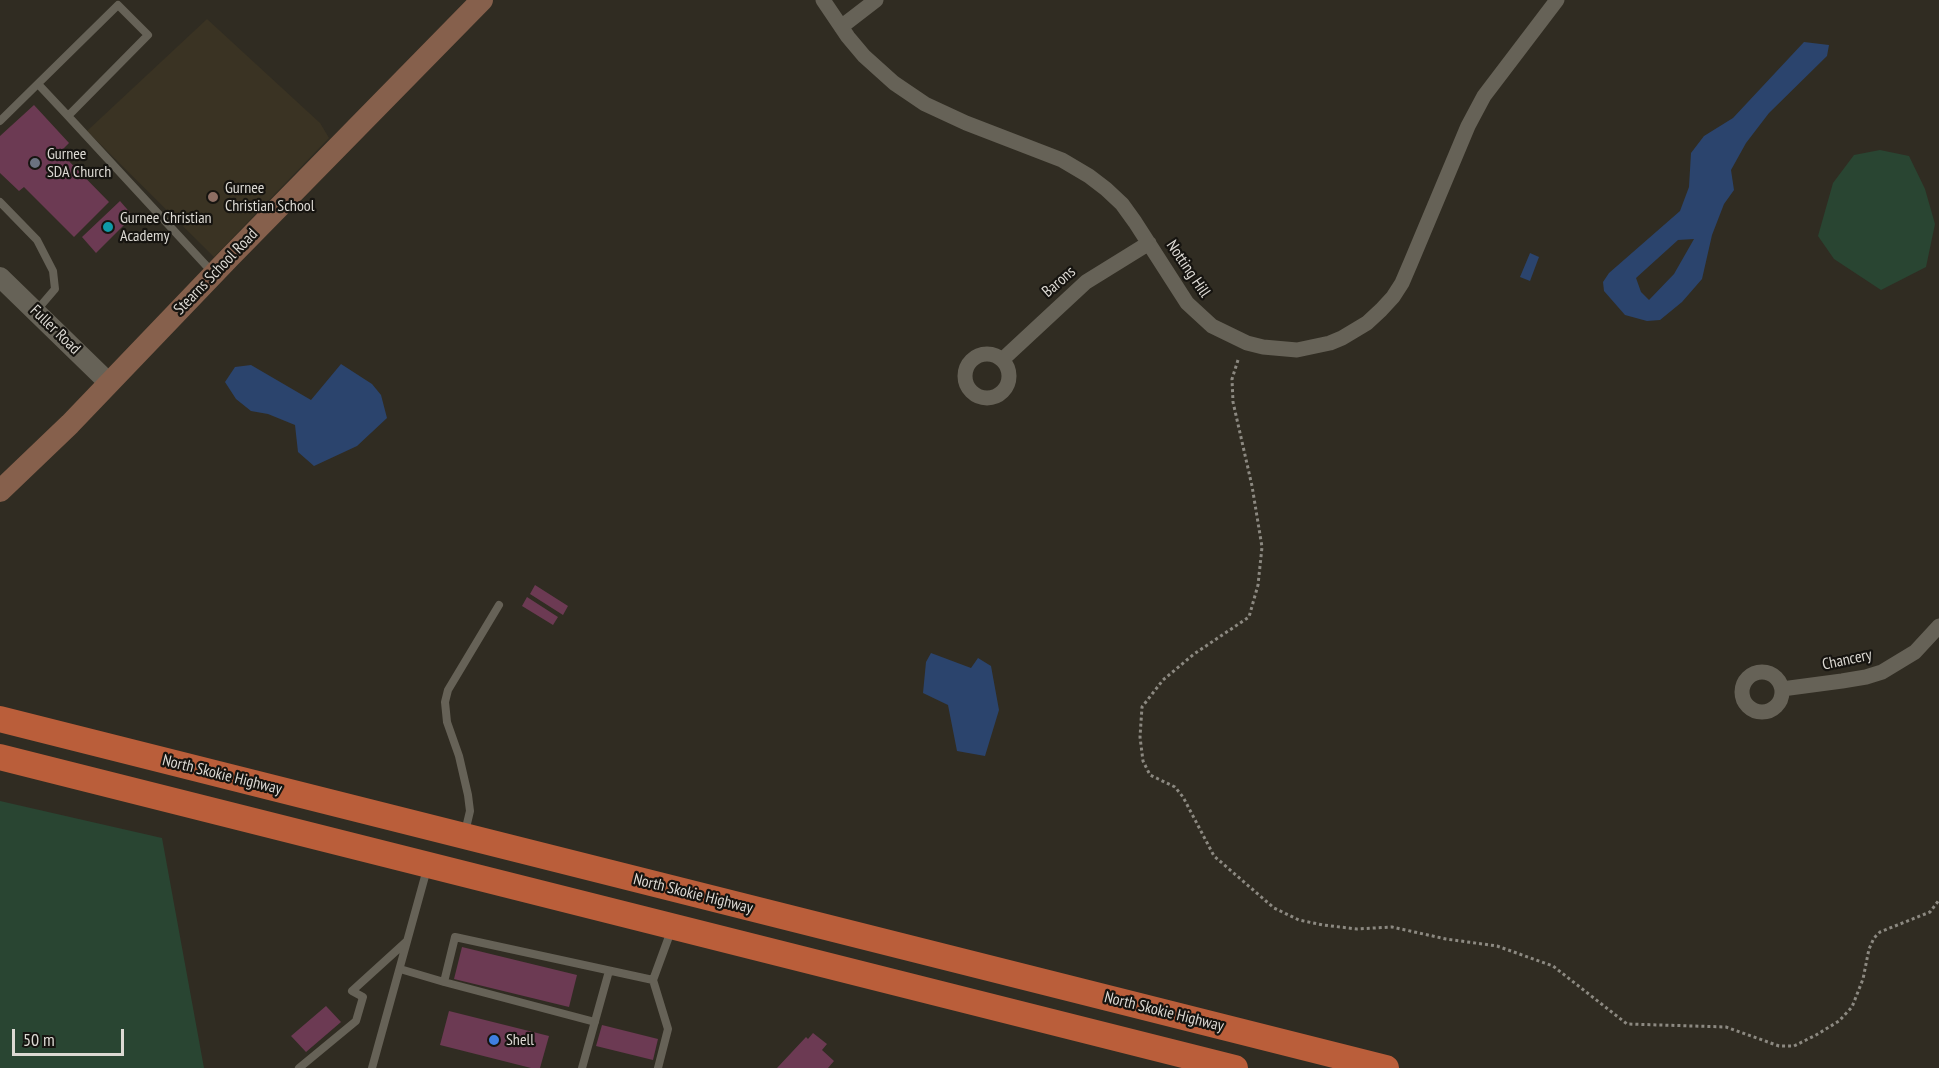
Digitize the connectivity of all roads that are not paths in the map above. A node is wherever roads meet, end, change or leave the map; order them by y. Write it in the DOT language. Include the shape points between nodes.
graph roads {
  1 [pos="482,0"];
  2 [pos="823,0"];
  3 [pos="876,0"];
  4 [pos="1557,0"];
  5 [pos="841,27"];
  6 [pos="38,84"];
  7 [pos="68,116"];
  8 [pos="0,121"];
  9 [pos="0,202"];
  10 [pos="1149,243"];
  11 [pos="214,274"];
  12 [pos="0,277"];
  13 [pos="36,312"];
  14 [pos="1002,360"];
  15 [pos="109,383"];
  16 [pos="0,491"];
  17 [pos="500,605"];
  18 [pos="1939,626"];
  19 [pos="1782,689"];
  20 [pos="0,719"];
  21 [pos="0,757"];
  22 [pos="464,836"];
  23 [pos="429,865"];
  24 [pos="672,926"];
  25 [pos="408,940"];
  26 [pos="400,969"];
  27 [pos="609,971"];
  28 [pos="653,980"];
  29 [pos="444,982"];
  30 [pos="595,1022"];
  31 [pos="299,1068"];
  32 [pos="372,1068"];
  33 [pos="582,1068"];
  34 [pos="658,1068"];
  35 [pos="1235,1068"];
  36 [pos="1386,1068"];
  1 -- 11 [label="main road, Stearns School Road"];
  2 -- 5 [label="street, Notting Hill"];
  3 -- 5 [label="street"];
  4 -- 10 [label="street, Notting Hill" via="1484,96 1402,283 1367,323 1330,343 1297,350 1246,343 1212,326 1187,303"];
  5 -- 10 [label="street, Notting Hill" via="881,72 925,104 1062,160 1089,176 1122,204"];
  6 -- 7 [label="lane"];
  6 -- 7 [label="lane" via="118,5 147,35"];
  6 -- 8 [label="lane"];
  7 -- 11 [label="lane"];
  9 -- 13 [label="lane" via="37,240 53,271 54,289"];
  10 -- 14 [label="street, Barons" via="1086,282"];
  11 -- 15 [label="main road, Stearns School Road"];
  12 -- 13 [label="street, Fuller Road"];
  13 -- 15 [label="street, Fuller Road"];
  15 -- 16 [label="main road, Stearns School Road"];
  17 -- 22 [label="lane" via="448,690 446,702 447,722 468,795 470,811"];
  18 -- 19 [label="street, Chancery" via="1915,652 1882,672"];
  20 -- 22 [label="highway, North Skokie Highway"];
  21 -- 23 [label="highway"];
  22 -- 36 [label="highway, North Skokie Highway"];
  23 -- 24 [label="highway"];
  23 -- 25 [label="lane"];
  24 -- 28 [label="lane"];
  24 -- 35 [label="highway"];
  25 -- 26 [label="lane"];
  25 -- 31 [label="lane" via="352,991 363,998 356,1021"];
  26 -- 29 [label="lane"];
  26 -- 32 [label="lane"];
  27 -- 28 [label="lane"];
  27 -- 29 [label="lane" via="455,937"];
  27 -- 30 [label="lane"];
  28 -- 34 [label="lane" via="668,1029"];
  29 -- 30 [label="lane"];
  30 -- 33 [label="lane"];
}
